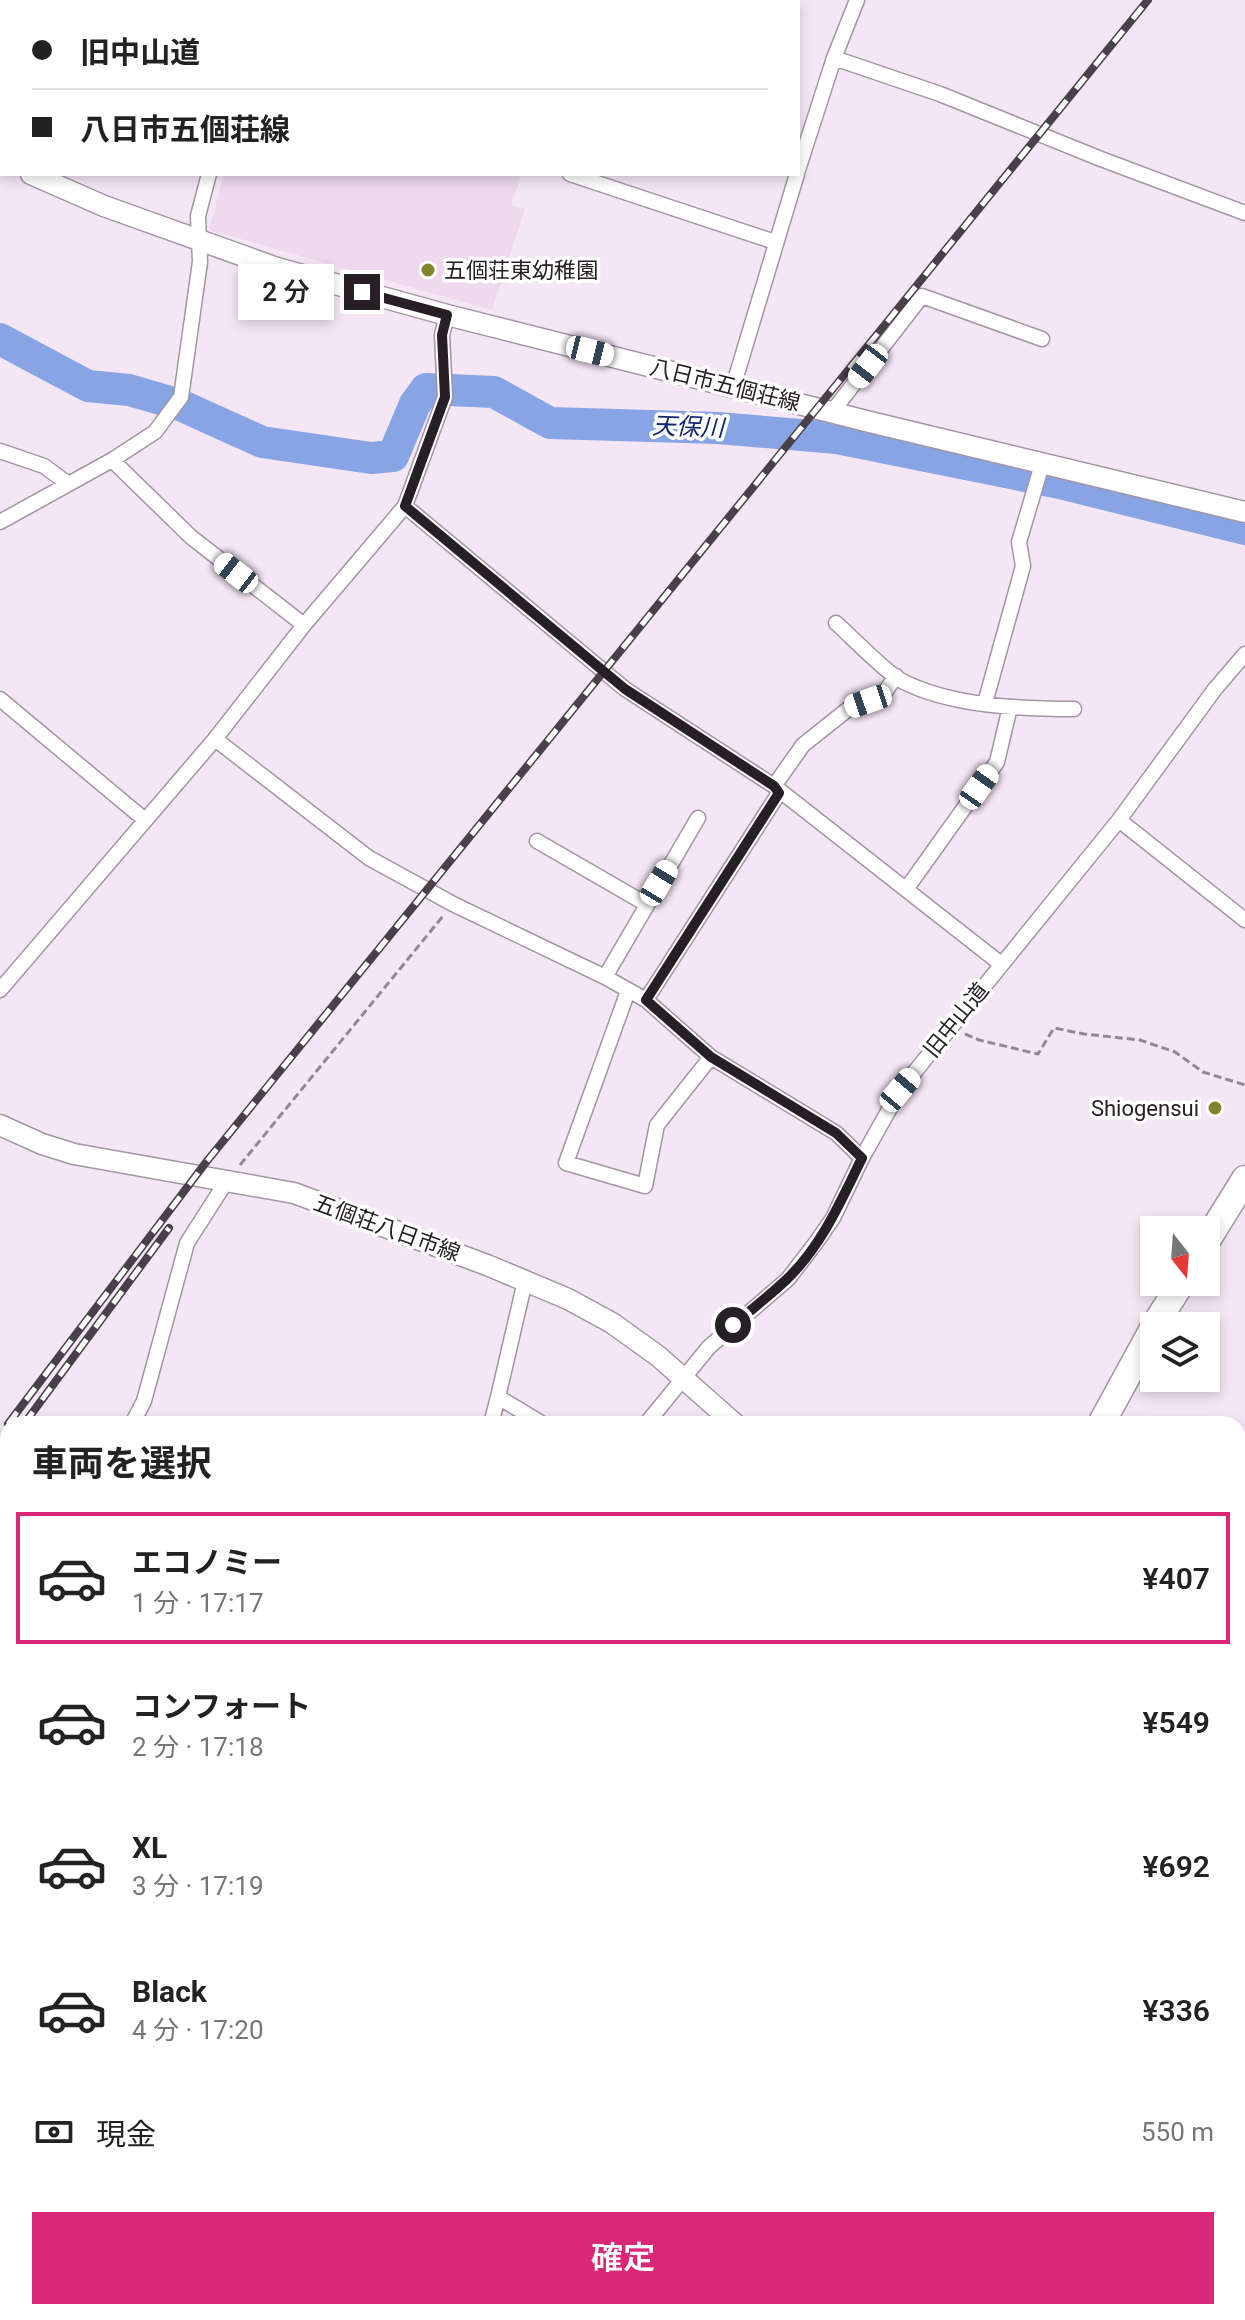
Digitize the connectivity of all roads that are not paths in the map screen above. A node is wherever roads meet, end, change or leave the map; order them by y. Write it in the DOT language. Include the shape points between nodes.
graph roads {
  1 [pos="857,0"];
  2 [pos="834,58"];
  3 [pos="800,163"];
  4 [pos="36,176"];
  5 [pos="208,176"];
  6 [pos="576,176"];
  7 [pos="796,176"];
  8 [pos="1245,213"];
  9 [pos="199,239"];
  10 [pos="775,242"];
  11 [pos="447,315"];
  12 [pos="1042,339"];
  13 [pos="733,387"];
  14 [pos="832,412"];
  15 [pos="0,451"];
  16 [pos="112,460"];
  17 [pos="1043,461"];
  18 [pos="67,483"];
  19 [pos="405,506"];
  20 [pos="1245,512"];
  21 [pos="0,522"];
  22 [pos="836,623"];
  23 [pos="304,625"];
  24 [pos="1245,654"];
  25 [pos="896,676"];
  26 [pos="0,699"];
  27 [pos="985,703"];
  28 [pos="1010,707"];
  29 [pos="1074,709"];
  30 [pos="215,739"];
  31 [pos="777,789"];
  32 [pos="698,818"];
  33 [pos="145,820"];
  34 [pos="1119,820"];
  35 [pos="537,841"];
  36 [pos="907,888"];
  37 [pos="646,904"];
  38 [pos="1245,920"];
  39 [pos="1001,964"];
  40 [pos="605,977"];
  41 [pos="0,990"];
  42 [pos="628,991"];
  43 [pos="646,1000"];
  44 [pos="711,1057"];
  45 [pos="0,1125"];
  46 [pos="862,1158"];
  47 [pos="1245,1179"];
  48 [pos="226,1182"];
  49 [pos="1220,1219"];
  50 [pos="525,1281"];
  51 [pos="1140,1352"];
  52 [pos="684,1380"];
  53 [pos="498,1397"];
  54 [pos="136,1416"];
  55 [pos="493,1416"];
  56 [pos="530,1416"];
  57 [pos="653,1416"];
  58 [pos="726,1416"];
  59 [pos="1105,1416"];
  1 -- 2 [label="street"];
  2 -- 3 [label="street"];
  2 -- 8 [label="street"];
  4 -- 9 [label="main road, 八日市五個荘線"];
  5 -- 9 [label="street" via="198,216"];
  6 -- 10 [label="street"];
  7 -- 10 [label="street"];
  9 -- 11 [label="main road, 八日市五個荘線" via="277,268"];
  9 -- 16 [label="street" via="181,397 155,432"];
  10 -- 13 [label="street"];
  11 -- 13 [label="main road, 八日市五個荘線"];
  11 -- 19 [label="street" via="442,335 445,397"];
  12 -- 14 [label="street" via="922,296"];
  13 -- 14 [label="main road, 八日市五個荘線"];
  14 -- 17 [label="main road, 八日市五個荘線"];
  15 -- 18 [label="street" via="44,466"];
  16 -- 18 [label="street"];
  16 -- 23 [label="street" via="191,537"];
  17 -- 20 [label="main road, 八日市五個荘線"];
  17 -- 27 [label="street" via="1019,542 1023,566"];
  18 -- 21 [label="street"];
  19 -- 23 [label="street"];
  19 -- 31 [label="street" via="625,689"];
  22 -- 25 [label="street"];
  23 -- 30 [label="street"];
  24 -- 34 [label="street, 旧中山道"];
  25 -- 27 [label="street" via="958,700"];
  25 -- 31 [label="street" via="883,695 852,706 803,745"];
  26 -- 33 [label="street"];
  27 -- 28 [label="street"];
  28 -- 29 [label="street"];
  28 -- 36 [label="street" via="997,762"];
  30 -- 33 [label="street"];
  30 -- 40 [label="street" via="369,858"];
  31 -- 36 [label="street"];
  31 -- 43 [label="street"];
  32 -- 37 [label="street"];
  33 -- 41 [label="street"];
  34 -- 38 [label="street"];
  34 -- 39 [label="street, 旧中山道"];
  35 -- 37 [label="street"];
  36 -- 39 [label="street"];
  37 -- 40 [label="street"];
  39 -- 46 [label="street, 旧中山道" via="900,1090"];
  40 -- 42 [label="street"];
  42 -- 43 [label="street"];
  42 -- 44 [label="street" via="566,1163 645,1186 657,1125"];
  43 -- 44 [label="street"];
  44 -- 46 [label="street" via="836,1133"];
  45 -- 48 [label="main road, 五個荘八日市線" via="74,1154"];
  46 -- 52 [label="street, 旧中山道" via="833,1218 788,1279 709,1347"];
  47 -- 49 [label="highway"];
  48 -- 50 [label="main road, 五個荘八日市線" via="294,1193"];
  48 -- 54 [label="street" via="187,1243"];
  50 -- 52 [label="main road, 五個荘八日市線" via="612,1323"];
  50 -- 53 [label="street"];
  51 -- 59 [label="highway"];
  52 -- 57 [label="street, 旧中山道"];
  52 -- 58 [label="main road, 五個荘八日市線"];
  53 -- 55 [label="street"];
  53 -- 56 [label="street"];
}
